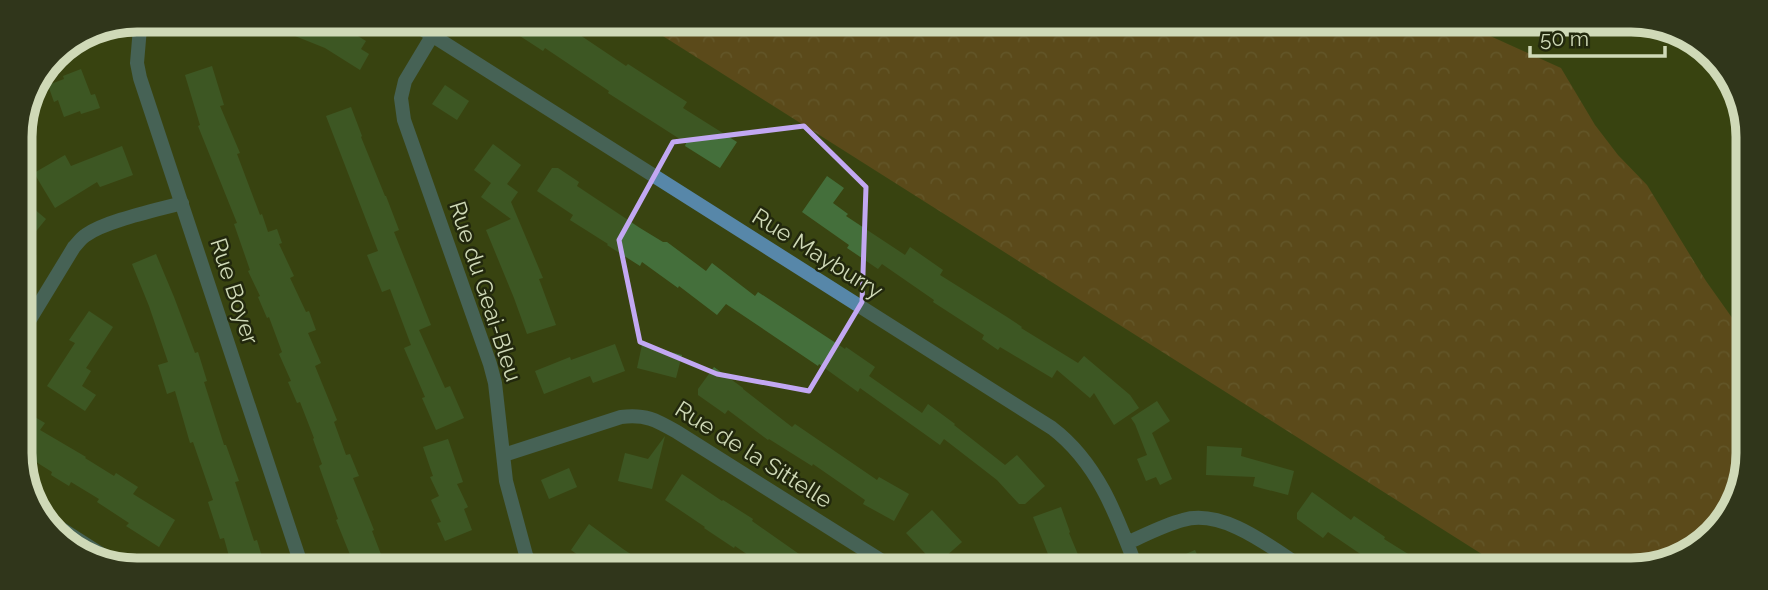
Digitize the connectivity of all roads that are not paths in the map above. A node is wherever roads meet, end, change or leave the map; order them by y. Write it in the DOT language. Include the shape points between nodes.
graph roads {
  1 [pos="140,31"];
  2 [pos="425,31"];
  3 [pos="432,36"];
  4 [pos="182,203"];
  5 [pos="31,317"];
  6 [pos="504,455"];
  7 [pos="1127,543"];
  8 [pos="299,558"];
  9 [pos="528,558"];
  10 [pos="878,558"];
  11 [pos="1133,558"];
  12 [pos="1287,558"];
  1 -- 4 [label="street, Rue Boyer" via="139,78"];
  2 -- 3 [label="street, Rue Mayburry"];
  3 -- 6 [label="street, Rue du Geai-Bleu" via="405,81 401,98 404,120 490,363"];
  3 -- 7 [label="street, Rue Mayburry" via="1052,428 1090,466"];
  4 -- 5 [label="street" via="85,236"];
  4 -- 8 [label="street, Rue Boyer"];
  6 -- 9 [label="street, Rue du Geai-Bleu" via="506,481"];
  6 -- 10 [label="street, Rue de la Sittelle" via="638,415 677,432"];
  7 -- 11 [label="street, Rue Mayburry"];
  7 -- 12 [label="street" via="1184,519 1207,517 1234,525"];
}
